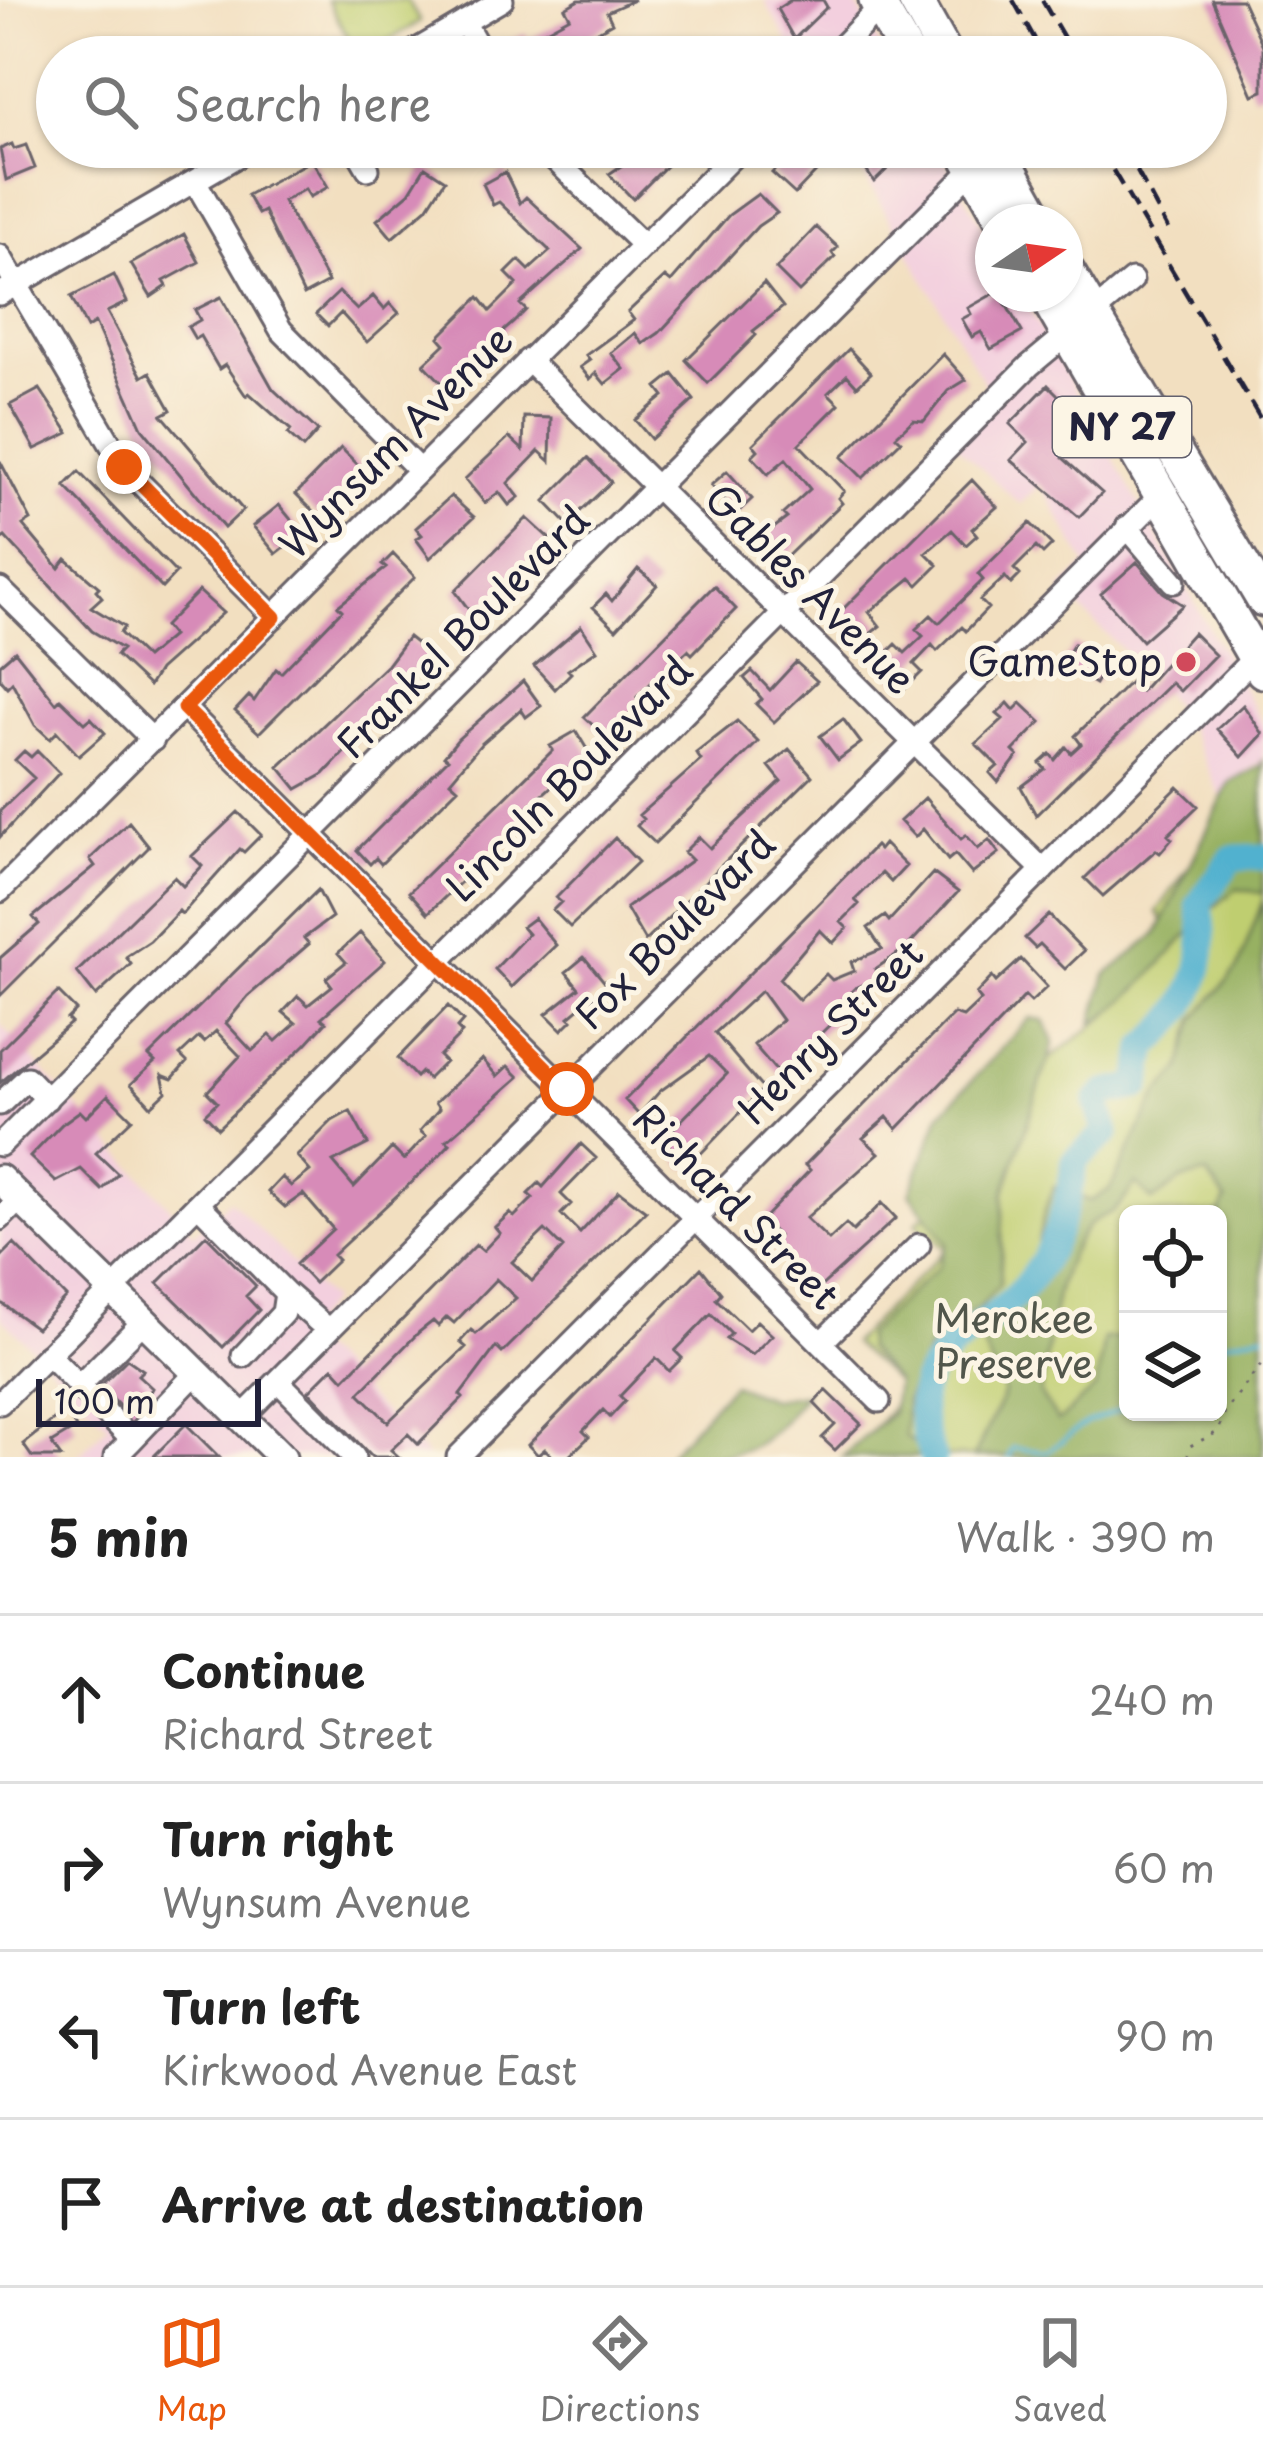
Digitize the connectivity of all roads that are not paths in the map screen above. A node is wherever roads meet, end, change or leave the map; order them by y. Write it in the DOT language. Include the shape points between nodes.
graph roads {
  1 [pos="502,0"];
  2 [pos="915,0"];
  3 [pos="878,4"];
  4 [pos="464,22"];
  5 [pos="441,36"];
  6 [pos="472,36"];
  7 [pos="850,36"];
  8 [pos="897,36"];
  9 [pos="935,36"];
  10 [pos="217,168"];
  11 [pos="563,168"];
  12 [pos="721,168"];
  13 [pos="965,168"];
  14 [pos="983,168"];
  15 [pos="991,168"];
  16 [pos="195,181"];
  17 [pos="997,204"];
  18 [pos="1023,204"];
  19 [pos="644,247"];
  20 [pos="0,256"];
  21 [pos="1132,280"];
  22 [pos="8,290"];
  23 [pos="1067,312"];
  24 [pos="1076,312"];
  25 [pos="1078,321"];
  26 [pos="528,360"];
  27 [pos="419,470"];
  28 [pos="656,488"];
  29 [pos="1161,495"];
  30 [pos="1127,527"];
  31 [pos="1174,582"];
  32 [pos="1263,599"];
  33 [pos="4,602"];
  34 [pos="784,614"];
  35 [pos="274,617"];
  36 [pos="1260,659"];
  37 [pos="184,708"];
  38 [pos="152,740"];
  39 [pos="913,741"];
  40 [pos="312,836"];
  41 [pos="1043,870"];
  42 [pos="0,891"];
  43 [pos="438,962"];
  44 [pos="567,1089"];
  45 [pos="47,1099"];
  46 [pos="0,1104"];
  47 [pos="0,1145"];
  48 [pos="7,1199"];
  49 [pos="198,1204"];
  50 [pos="696,1218"];
  51 [pos="920,1245"];
  52 [pos="112,1291"];
  53 [pos="286,1293"];
  54 [pos="143,1322"];
  55 [pos="328,1330"];
  56 [pos="821,1343"];
  57 [pos="48,1354"];
  58 [pos="243,1356"];
  59 [pos="196,1373"];
  60 [pos="278,1381"];
  61 [pos="80,1386"];
  62 [pos="879,1400"];
  63 [pos="0,1403"];
  64 [pos="242,1418"];
  65 [pos="132,1439"];
  66 [pos="115,1457"];
  67 [pos="282,1457"];
  68 [pos="354,1457"];
  69 [pos="458,1457"];
  1 -- 4 [label="street"];
  2 -- 9 [label="highway"];
  3 -- 7 [label="street"];
  3 -- 8 [label="highway"];
  4 -- 5 [label="street"];
  4 -- 6 [label="street"];
  10 -- 16 [label="street"];
  11 -- 19 [label="street"];
  12 -- 19 [label="street, Wynsum Avenue"];
  13 -- 28 [label="street, Frankel Boulevard"];
  14 -- 17 [label="highway"];
  15 -- 18 [label="highway"];
  16 -- 22 [label="street"];
  16 -- 27 [label="street" via="281,330"];
  19 -- 26 [label="street, Wynsum Avenue"];
  20 -- 22 [label="street"];
  21 -- 25 [label="street, Lincoln Boulevard"];
  22 -- 35 [label="street" via="124,467"];
  23 -- 25 [label="highway, NY 27"];
  24 -- 25 [label="highway, NY 27"];
  25 -- 29 [label="highway, NY 27"];
  25 -- 32 [label="highway, NY 27"];
  25 -- 34 [label="street, Lincoln Boulevard"];
  26 -- 27 [label="street, Wynsum Avenue"];
  26 -- 28 [label="street, Gables Avenue"];
  27 -- 35 [label="street, Wynsum Avenue"];
  28 -- 34 [label="street, Gables Avenue"];
  28 -- 40 [label="street, Frankel Boulevard"];
  29 -- 30 [label="street, Fox Boulevard"];
  29 -- 36 [label="highway, NY 27"];
  30 -- 31 [label="street"];
  30 -- 39 [label="street, Fox Boulevard"];
  33 -- 38 [label="street"];
  34 -- 39 [label="street, Gables Avenue"];
  34 -- 43 [label="street, Lincoln Boulevard"];
  35 -- 37 [label="street, Wynsum Avenue"];
  36 -- 41 [label="street, Henry Street"];
  37 -- 38 [label="street, Wynsum Avenue"];
  37 -- 40 [label="street, Richard Street"];
  38 -- 42 [label="street, Wynsum Avenue"];
  39 -- 41 [label="street, Gables Avenue"];
  39 -- 44 [label="street, Fox Boulevard"];
  40 -- 43 [label="street, Richard Street"];
  40 -- 45 [label="street, Frankel Boulevard"];
  41 -- 50 [label="street, Henry Street"];
  43 -- 44 [label="street, Richard Street"];
  43 -- 49 [label="street, Lincoln Boulevard"];
  44 -- 50 [label="street, Richard Street"];
  44 -- 55 [label="street, Fox Boulevard"];
  45 -- 46 [label="street" via="27,1078"];
  45 -- 47 [label="street, Frankel Boulevard"];
  48 -- 52 [label="main road"];
  49 -- 52 [label="street, Lincoln Boulevard"];
  49 -- 53 [label="street"];
  50 -- 56 [label="street, Richard Street"];
  50 -- 69 [label="street, Henry Street"];
  51 -- 56 [label="street"];
  52 -- 54 [label="main road"];
  52 -- 57 [label="street, Lincoln Boulevard"];
  53 -- 55 [label="street"];
  53 -- 58 [label="street" via="283,1313"];
  54 -- 59 [label="main road"];
  54 -- 61 [label="street"];
  55 -- 60 [label="street, Fox Boulevard"];
  56 -- 62 [label="street, Richard Street"];
  57 -- 61 [label="street"];
  57 -- 63 [label="street, Lincoln Boulevard"];
  59 -- 64 [label="main road"];
  59 -- 65 [label="street"];
  60 -- 64 [label="street, Fox Boulevard"];
  60 -- 68 [label="street"];
  61 -- 65 [label="street"];
  64 -- 67 [label="main road"];
  65 -- 66 [label="street"];
}
